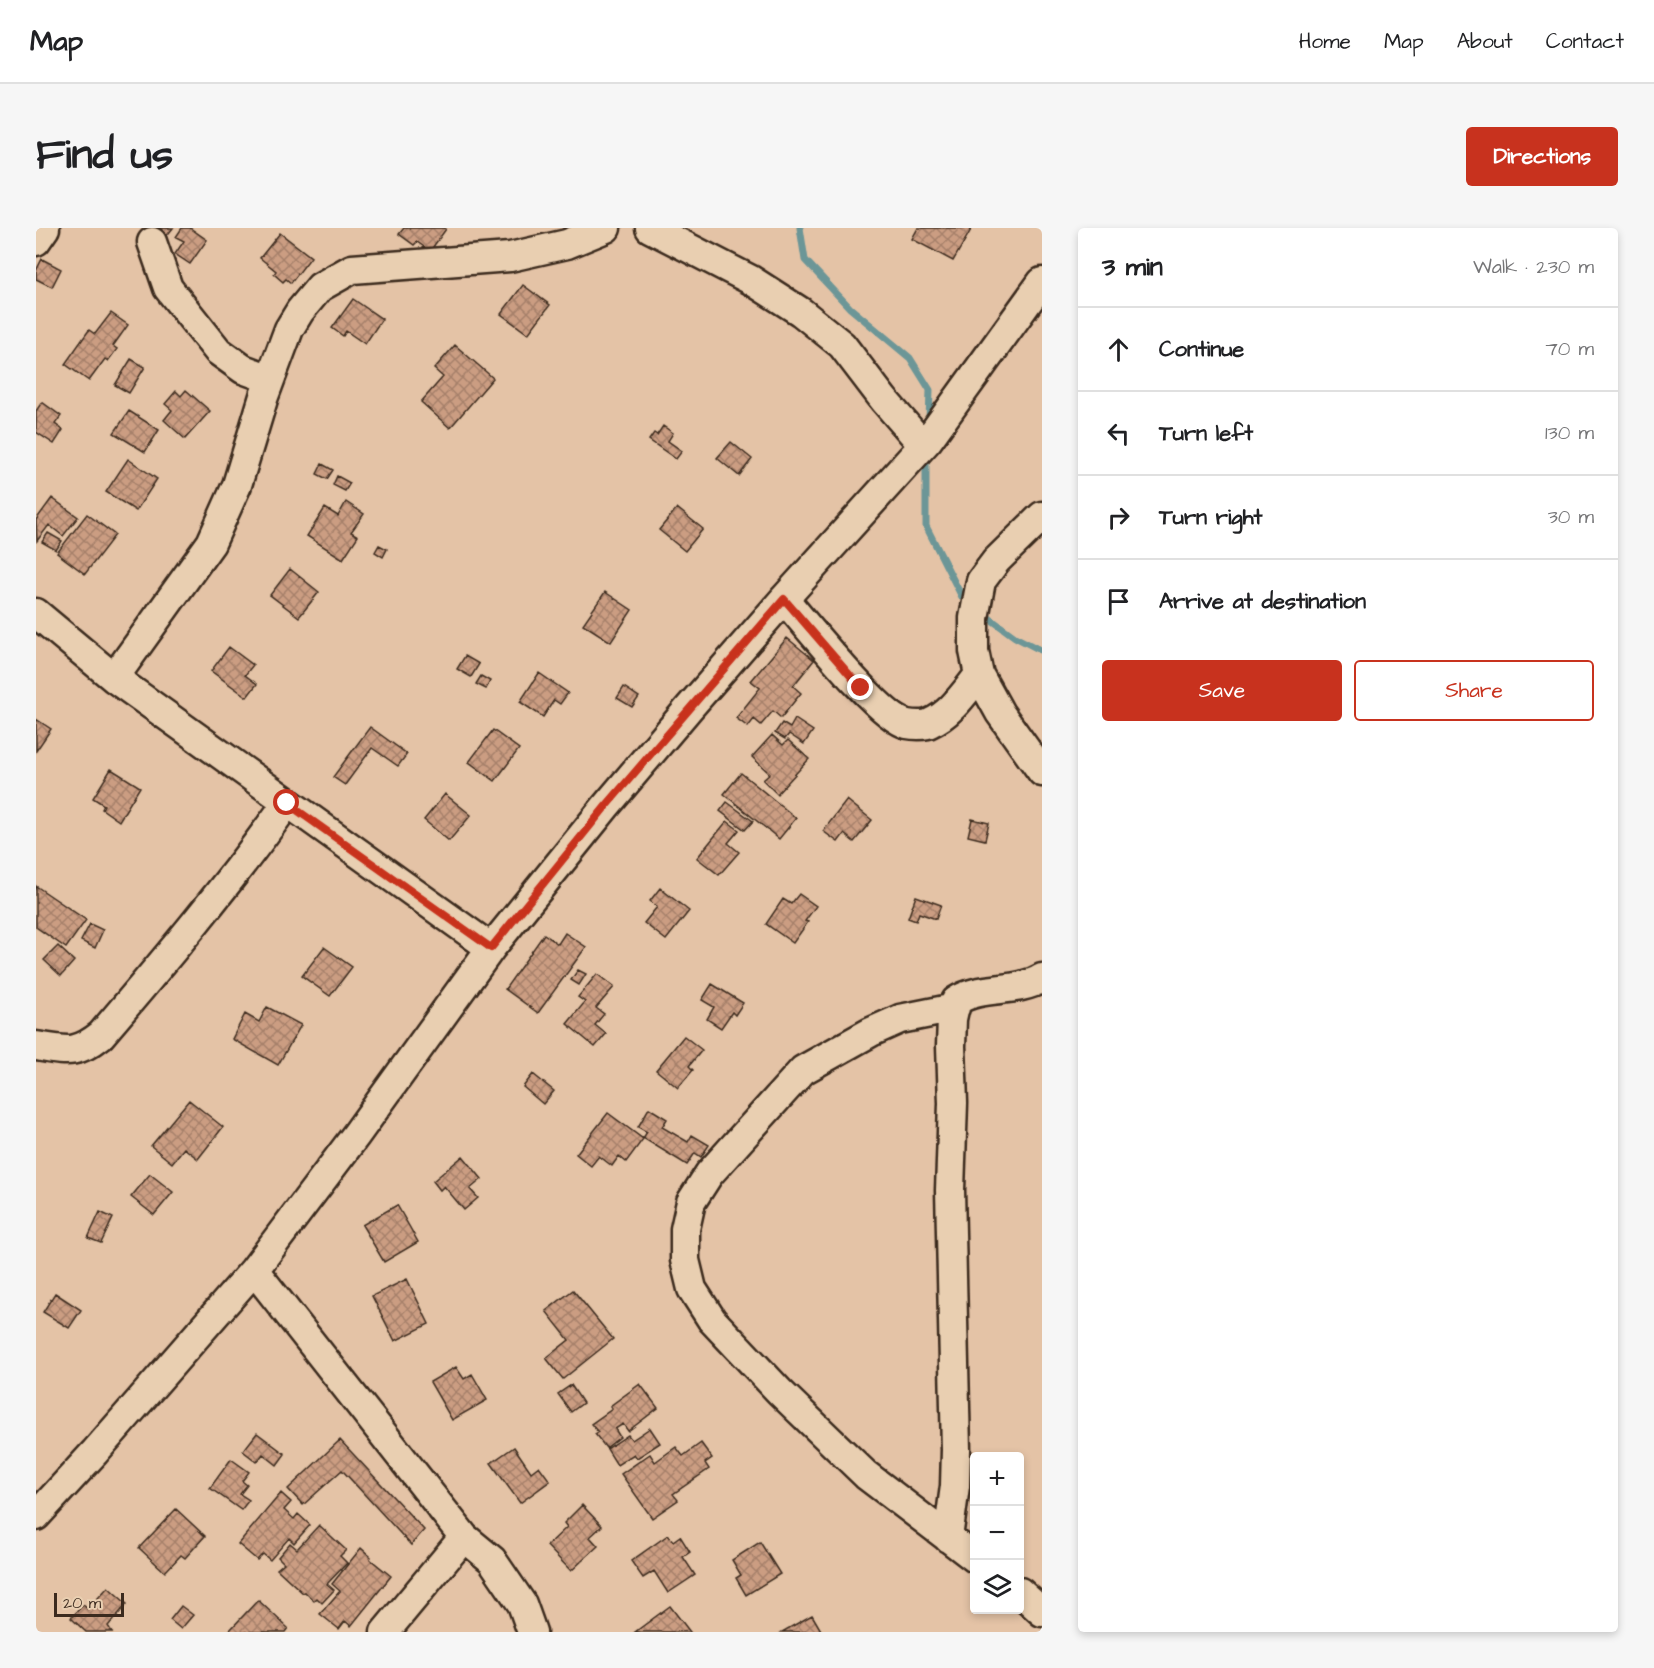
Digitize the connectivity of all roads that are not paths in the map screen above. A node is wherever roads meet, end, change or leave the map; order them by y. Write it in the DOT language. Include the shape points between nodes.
graph roads {
  1 [pos="45,228"];
  2 [pos="606,228"];
  3 [pos="650,228"];
  4 [pos="36,241"];
  5 [pos="152,242"];
  6 [pos="1042,282"];
  7 [pos="270,379"];
  8 [pos="920,449"];
  9 [pos="1042,516"];
  10 [pos="784,599"];
  11 [pos="36,613"];
  12 [pos="979,675"];
  13 [pos="114,678"];
  14 [pos="1042,772"];
  15 [pos="287,803"];
  16 [pos="491,948"];
  17 [pos="1042,978"];
  18 [pos="955,1008"];
  19 [pos="36,1046"];
  20 [pos="254,1270"];
  21 [pos="36,1516"];
  22 [pos="464,1537"];
  23 [pos="948,1538"];
  24 [pos="970,1554"];
  25 [pos="1024,1596"];
  26 [pos="1042,1612"];
  27 [pos="385,1632"];
  28 [pos="532,1632"];
  1 -- 4 [label="street"];
  2 -- 7 [label="street" via="567,244 510,257 352,269 320,287 300,311"];
  3 -- 8 [label="street" via="750,279 842,345"];
  5 -- 7 [label="street" via="168,288 218,351 243,369"];
  6 -- 8 [label="street"];
  7 -- 13 [label="street" via="237,485 211,543"];
  8 -- 10 [label="street"];
  9 -- 12 [label="street" via="981,581 974,618"];
  10 -- 12 [label="street" via="861,688 906,724 928,724 951,708"];
  10 -- 16 [label="street" via="606,806"];
  11 -- 13 [label="street"];
  12 -- 14 [label="street" via="1000,713"];
  13 -- 15 [label="street"];
  15 -- 16 [label="street"];
  15 -- 19 [label="street" via="187,935 101,1035 76,1050"];
  16 -- 20 [label="street"];
  17 -- 18 [label="street" via="1016,987 967,994 956,1001"];
  18 -- 23 [label="street" via="950,1190 956,1450"];
  18 -- 23 [label="street" via="900,1019 803,1070 709,1174 691,1202 685,1260 692,1289 712,1320 780,1392 866,1475"];
  20 -- 21 [label="street"];
  20 -- 22 [label="street"];
  22 -- 27 [label="street"];
  22 -- 28 [label="street" via="492,1560 522,1604"];
  23 -- 24 [label="street"];
  25 -- 26 [label="street"];
}
